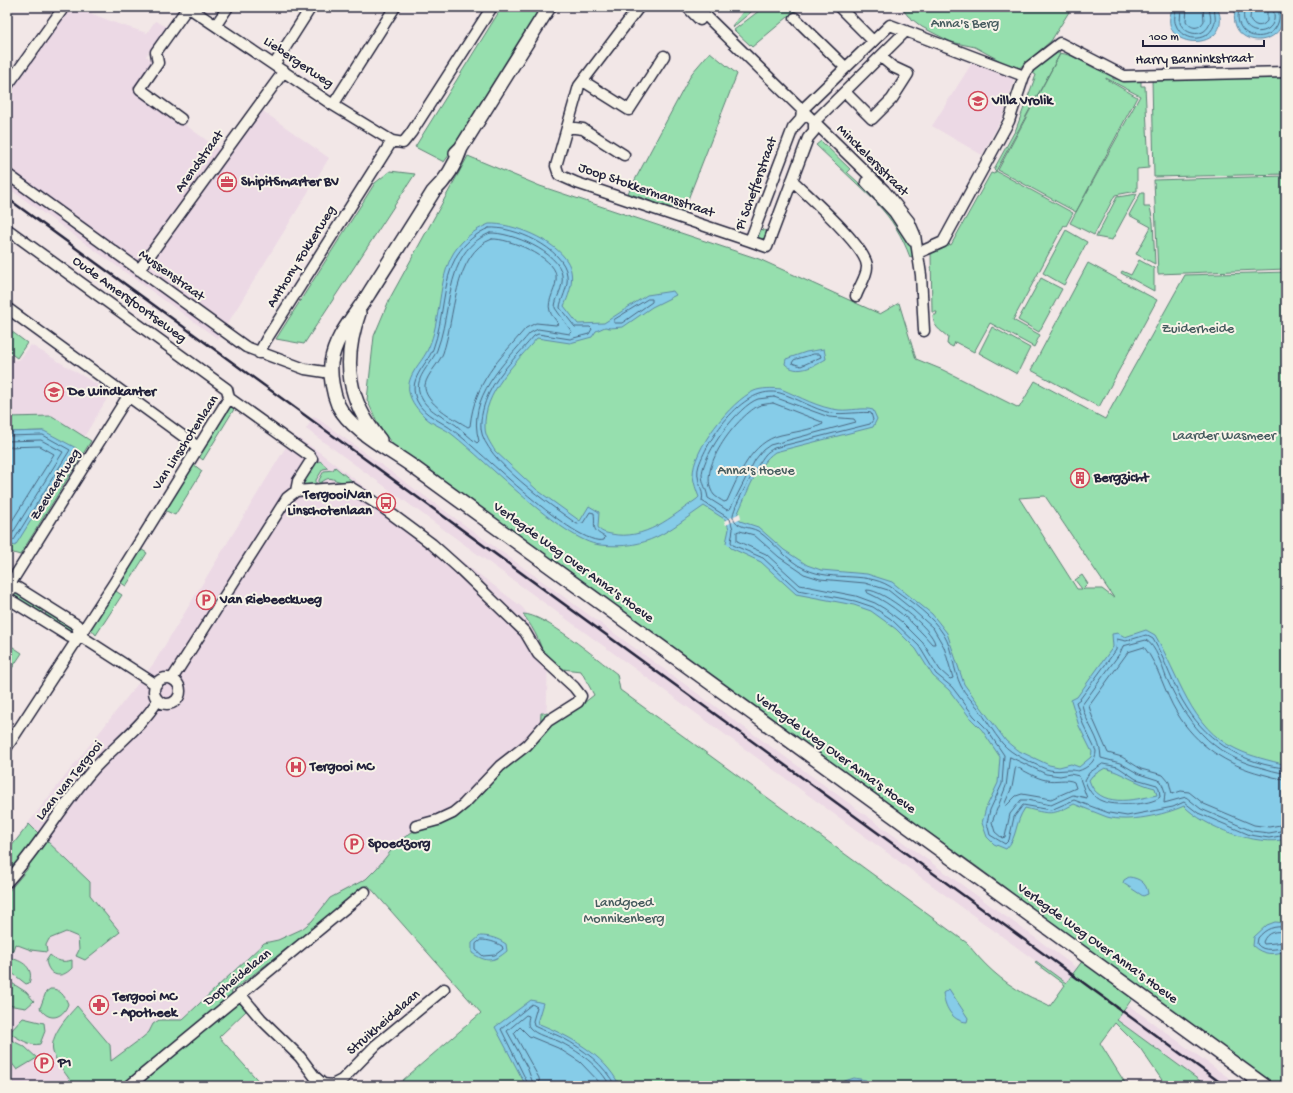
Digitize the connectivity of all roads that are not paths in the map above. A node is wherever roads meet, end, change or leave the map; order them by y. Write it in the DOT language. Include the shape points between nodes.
graph roads {
  1 [pos="64,7"];
  2 [pos="188,7"];
  3 [pos="228,7"];
  4 [pos="311,7"];
  5 [pos="394,7"];
  6 [pos="492,7"];
  7 [pos="550,7"];
  8 [pos="639,7"];
  9 [pos="687,7"];
  10 [pos="697,7"];
  11 [pos="839,7"];
  12 [pos="795,18"];
  13 [pos="216,25"];
  14 [pos="906,31"];
  15 [pos="873,41"];
  16 [pos="664,56"];
  17 [pos="881,57"];
  18 [pos="274,65"];
  19 [pos="845,67"];
  20 [pos="284,71"];
  21 [pos="1286,72"];
  22 [pos="1024,76"];
  23 [pos="583,81"];
  24 [pos="7,86"];
  25 [pos="845,92"];
  26 [pos="333,104"];
  27 [pos="802,114"];
  28 [pos="181,119"];
  29 [pos="567,127"];
  30 [pos="814,127"];
  31 [pos="392,141"];
  32 [pos="624,155"];
  33 [pos="7,174"];
  34 [pos="792,180"];
  35 [pos="7,229"];
  36 [pos="750,241"];
  37 [pos="917,248"];
  38 [pos="139,270"];
  39 [pos="856,296"];
  40 [pos="363,303"];
  41 [pos="7,308"];
  42 [pos="924,331"];
  43 [pos="259,353"];
  44 [pos="333,357"];
  45 [pos="348,358"];
  46 [pos="332,380"];
  47 [pos="352,386"];
  48 [pos="128,396"];
  49 [pos="229,398"];
  50 [pos="198,447"];
  51 [pos="386,447"];
  52 [pos="296,491"];
  53 [pos="8,589"];
  54 [pos="79,635"];
  55 [pos="172,679"];
  56 [pos="155,684"];
  57 [pos="158,700"];
  58 [pos="7,747"];
  59 [pos="416,826"];
  60 [pos="7,882"];
  61 [pos="365,892"];
  62 [pos="444,989"];
  63 [pos="240,994"];
  64 [pos="129,1086"];
  65 [pos="1264,1086"];
  1 -- 24 [label="street"];
  2 -- 13 [label="street, Liebergerweg"];
  2 -- 28 [label="street" via="156,52 158,64 140,89"];
  3 -- 13 [label="street"];
  4 -- 18 [label="street"];
  5 -- 26 [label="street"];
  6 -- 31 [label="street" via="411,132 403,142"];
  7 -- 40 [label="main road, Verlegde Weg Over Anna's Hoeve" via="461,148 444,166 433,192"];
  8 -- 23 [label="street, Joop Stokkermansstraat"];
  9 -- 27 [label="street, Minckelersstraat"];
  10 -- 27 [label="street, Minckelersstraat"];
  11 -- 15 [label="street"];
  12 -- 19 [label="street"];
  13 -- 18 [label="street, Liebergerweg"];
  14 -- 15 [label="street, Pi Schefferstraat" via="890,25"];
  14 -- 17 [label="street, Pi Schefferstraat"];
  14 -- 22 [label="street"];
  15 -- 19 [label="street, Pi Schefferstraat"];
  16 -- 23 [label="street" via="629,110"];
  17 -- 25 [label="street, Pi Schefferstraat"];
  17 -- 25 [label="street" via="893,67 908,74 892,99 872,119"];
  18 -- 20 [label="street, Liebergerweg"];
  19 -- 27 [label="street, Pi Schefferstraat"];
  20 -- 26 [label="street, Liebergerweg"];
  20 -- 38 [label="street, Arendstraat"];
  21 -- 22 [label="street, Harry Banninkstraat" via="1124,76 1060,43 1029,67"];
  22 -- 37 [label="street, Harry Banninkstraat" via="1009,121 943,242"];
  23 -- 29 [label="street, Joop Stokkermansstraat" via="579,86"];
  25 -- 30 [label="street, Pi Schefferstraat"];
  26 -- 31 [label="street, Liebergerweg"];
  27 -- 30 [label="street, Minckelersstraat"];
  27 -- 36 [label="street, Pi Schefferstraat" via="793,128"];
  29 -- 32 [label="street" via="583,129"];
  29 -- 36 [label="street, Joop Stokkermansstraat" via="556,166 559,175"];
  30 -- 34 [label="street, Pi Schefferstraat"];
  30 -- 37 [label="street, Minckelersstraat" via="894,212"];
  31 -- 43 [label="street, Anthony Fokkerweg"];
  33 -- 38 [label="street, Mussenstraat"];
  34 -- 36 [label="street, Pi Schefferstraat" via="766,246"];
  34 -- 39 [label="street" via="855,242 865,258 867,268"];
  35 -- 49 [label="street, Oude Amersfoortseweg" via="227,389"];
  37 -- 42 [label="street, Minckelersstraat"];
  38 -- 43 [label="street, Mussenstraat" via="246,347"];
  40 -- 44 [label="main road, Verlegde Weg Over Anna's Hoeve" via="346,325"];
  40 -- 45 [label="main road, Verlegde Weg Over Anna's Hoeve" via="354,328"];
  41 -- 48 [label="street"];
  43 -- 46 [label="street, Mussenstraat"];
  44 -- 45 [label="main road" via="340,354"];
  44 -- 46 [label="main road, Verlegde Weg Over Anna's Hoeve"];
  45 -- 47 [label="main road, Verlegde Weg Over Anna's Hoeve"];
  46 -- 47 [label="main road" via="339,391 345,392"];
  46 -- 51 [label="main road, Verlegde Weg Over Anna's Hoeve" via="339,405 352,423"];
  47 -- 51 [label="main road, Verlegde Weg Over Anna's Hoeve" via="362,415"];
  48 -- 50 [label="street"];
  48 -- 53 [label="street, Zeevaertweg"];
  49 -- 50 [label="street, Van Linschotenlaan"];
  49 -- 52 [label="street, Van Linschotenlaan" via="311,457 298,481"];
  50 -- 54 [label="street, Van Linschotenlaan"];
  51 -- 65 [label="main road, Verlegde Weg Over Anna's Hoeve"];
  52 -- 55 [label="street, Van Linschotenlaan" via="287,498"];
  52 -- 59 [label="street" via="350,487 382,508 432,544 461,570 525,632 538,654 581,696 578,702 548,721 527,745 500,766 464,804 438,820"];
  53 -- 54 [label="street" via="18,588 77,625"];
  54 -- 56 [label="street"];
  54 -- 58 [label="street, Van Linschotenlaan"];
  55 -- 56 [label="street" via="163,678"];
  55 -- 57 [label="street" via="179,686 178,698 169,704"];
  56 -- 57 [label="street" via="154,693"];
  57 -- 60 [label="street, Laan van Tergooi" via="91,772 22,866"];
  61 -- 63 [label="street, Dopheidelaan"];
  62 -- 63 [label="street, Struikheidelaan" via="376,1045 342,1080 332,1085 323,1084 315,1077 300,1057 261,1019"];
  63 -- 64 [label="street, Dopheidelaan"];
}
